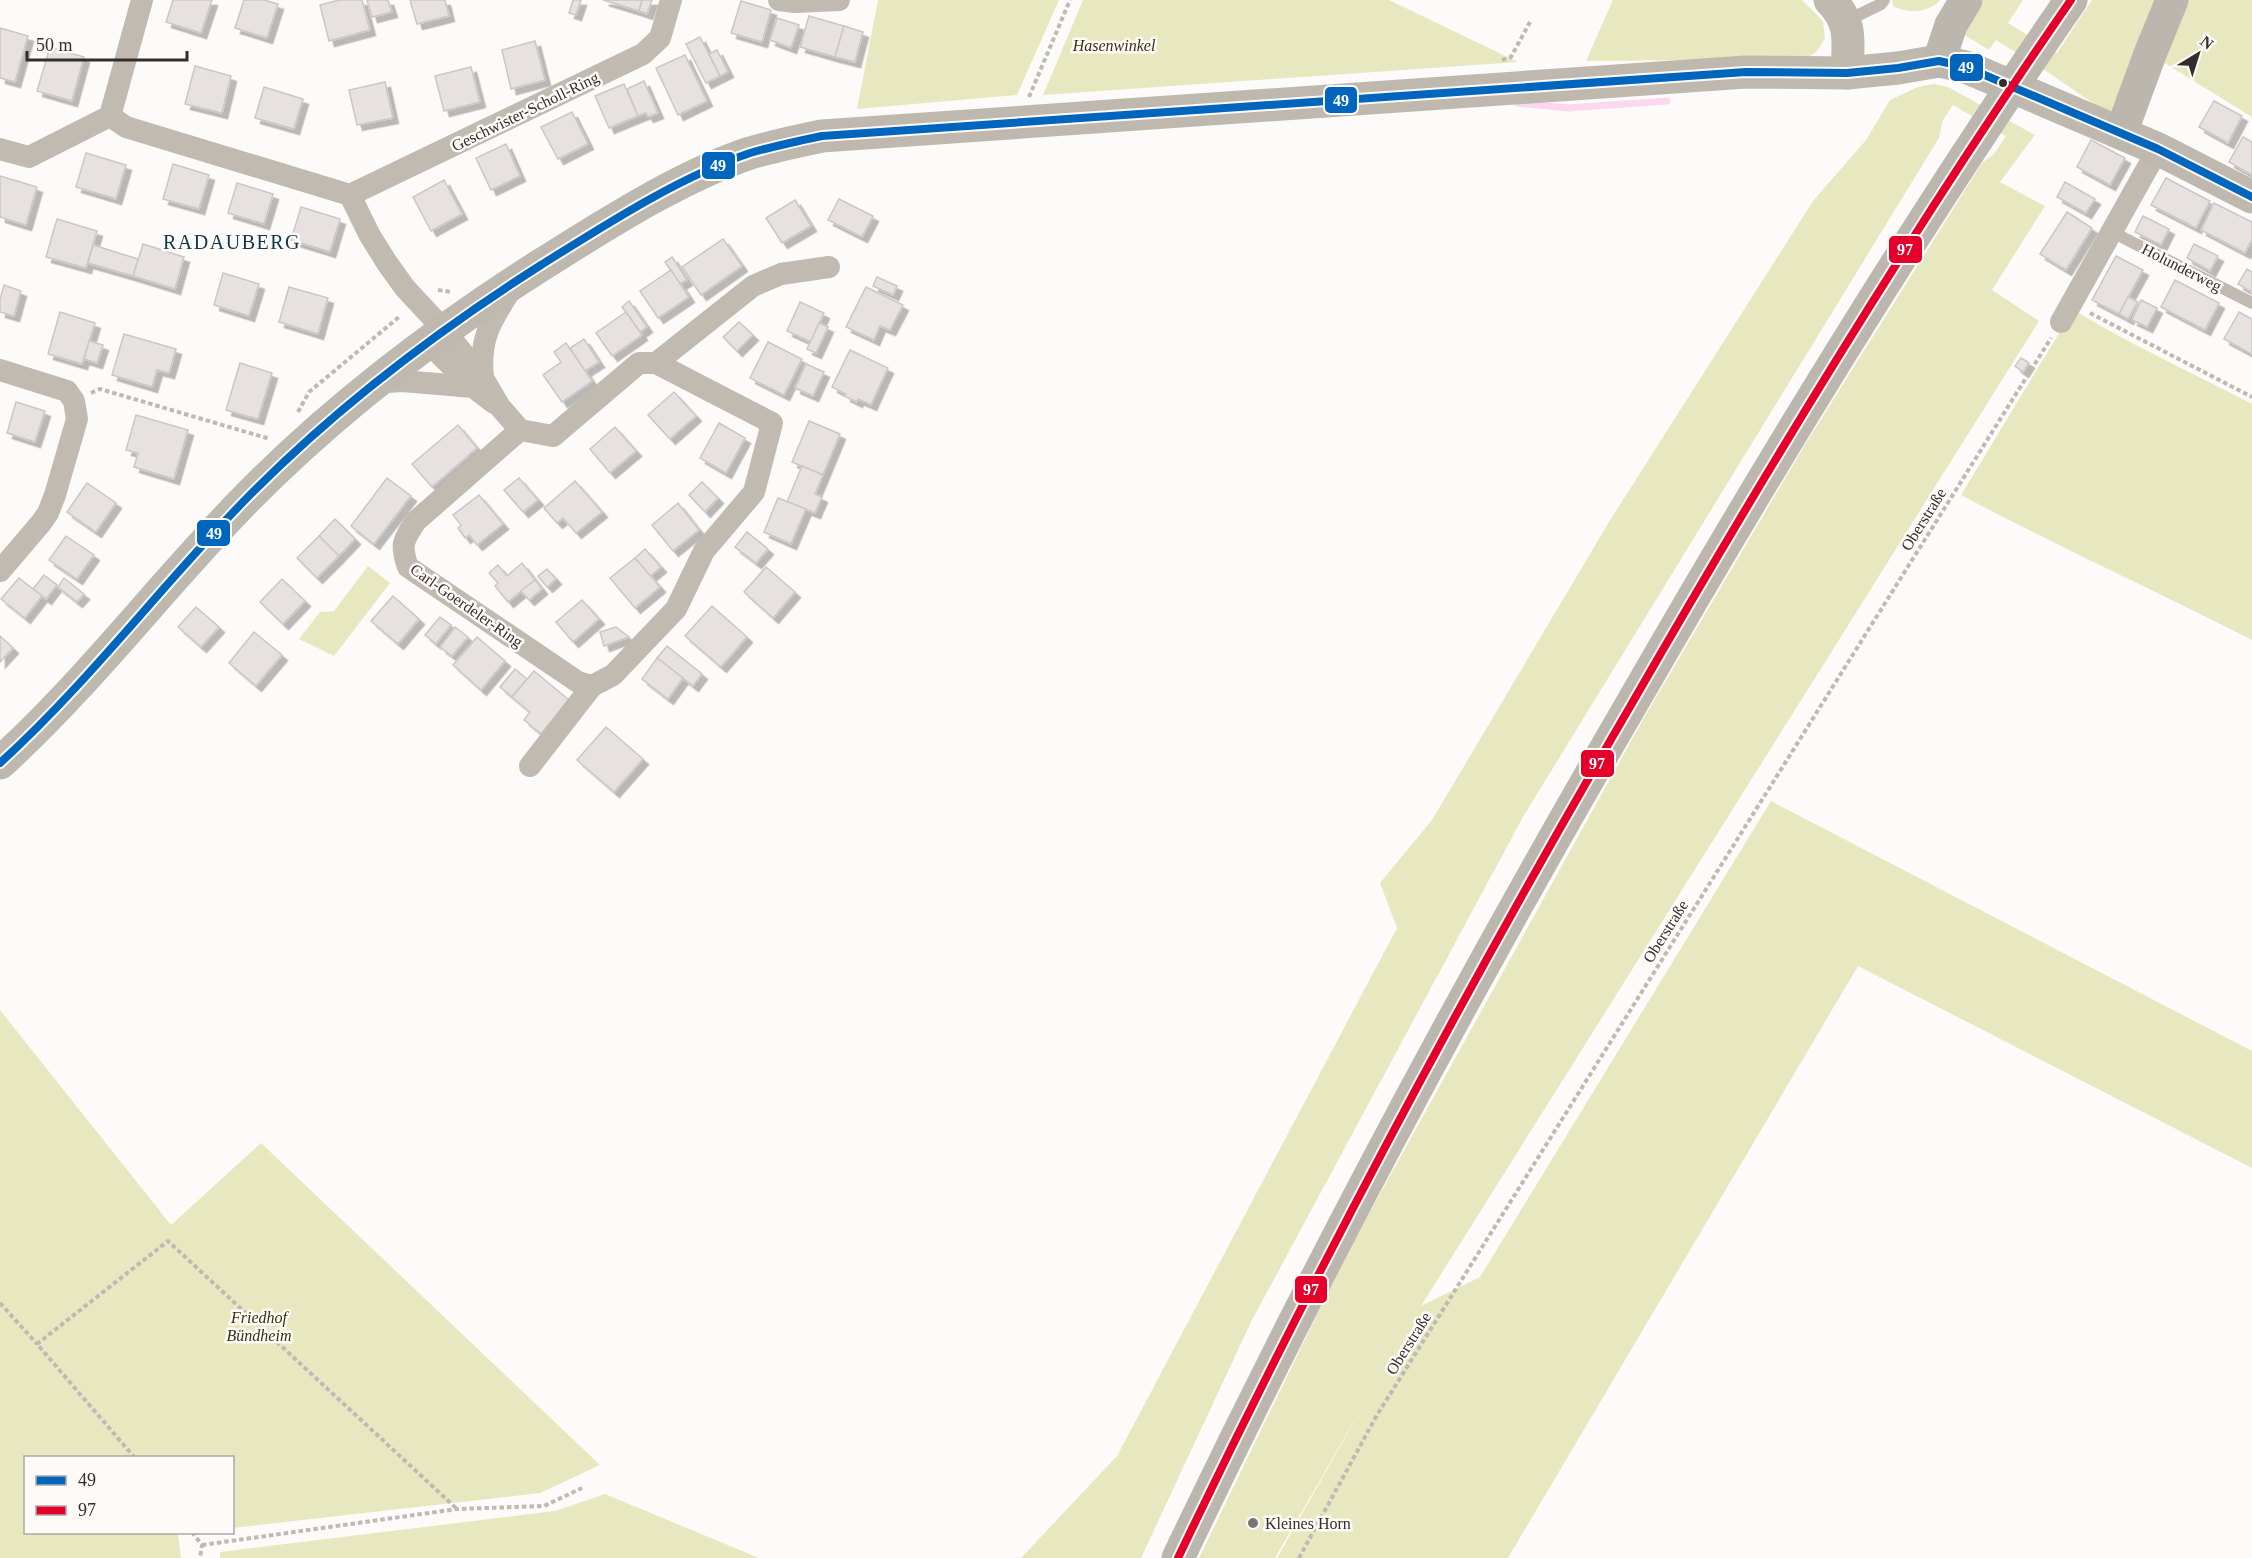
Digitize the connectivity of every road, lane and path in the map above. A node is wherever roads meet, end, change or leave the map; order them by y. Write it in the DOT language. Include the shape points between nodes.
graph roads {
  1 [pos="142,0"];
  2 [pos="671,0"];
  3 [pos="778,0"];
  4 [pos="839,0"];
  5 [pos="1070,0"];
  6 [pos="1884,0"];
  7 [pos="1965,0"];
  8 [pos="2172,0"];
  9 [pos="2052,9"];
  10 [pos="1838,11"];
  11 [pos="1530,22"];
  12 [pos="1939,61"];
  13 [pos="1493,64"];
  14 [pos="1847,73"];
  15 [pos="1029,98"];
  16 [pos="110,116"];
  17 [pos="2121,133"];
  18 [pos="1969,134"];
  19 [pos="0,149"];
  20 [pos="2158,150"];
  21 [pos="350,195"];
  22 [pos="2252,197"];
  23 [pos="2112,232"];
  24 [pos="829,267"];
  25 [pos="515,282"];
  26 [pos="2252,303"];
  27 [pos="2066,313"];
  28 [pos="436,336"];
  29 [pos="656,363"];
  30 [pos="0,370"];
  31 [pos="478,382"];
  32 [pos="374,384"];
  33 [pos="2252,397"];
  34 [pos="74,401"];
  35 [pos="520,430"];
  36 [pos="277,441"];
  37 [pos="0,571"];
  38 [pos="592,686"];
  39 [pos="0,763"];
  40 [pos="530,766"];
  41 [pos="0,1303"];
  42 [pos="37,1344"];
  43 [pos="133,1456"];
  44 [pos="582,1488"];
  45 [pos="457,1509"];
  46 [pos="193,1534"];
  47 [pos="202,1545"];
  48 [pos="200,1558"];
  49 [pos="1154,1558"];
  50 [pos="1178,1558"];
  51 [pos="1299,1558"];
  1 -- 16 [label="street"];
  2 -- 21 [label="street, Geschwister-Scholl-Ring" via="660,38 643,54"];
  3 -- 4 [label="street"];
  5 -- 15 [label="path"];
  6 -- 10 [label="lane" via="1881,4"];
  7 -- 12 [label="highway" via="1951,25"];
  8 -- 17 [label="highway"];
  9 -- 18 [label="highway"];
  10 -- 14 [label="street" via="1849,38"];
  11 -- 13 [label="path" via="1511,57"];
  12 -- 14 [label="street"];
  12 -- 17 [label="street" via="1966,67"];
  14 -- 25 [label="street" via="1746,72 822,136 751,153 720,165 591,234"];
  16 -- 19 [label="street" via="29,157"];
  16 -- 21 [label="street" via="126,127"];
  17 -- 20 [label="street"];
  18 -- 49 [label="highway" via="1833,325 1626,669 1429,1019 1282,1300"];
  18 -- 50 [label="highway" via="1702,580 1560,828 1323,1266"];
  20 -- 22 [label="street"];
  20 -- 23 [label="street"];
  21 -- 28 [label="street" via="387,263"];
  23 -- 26 [label="lane, Holunderweg"];
  23 -- 27 [label="street"];
  24 -- 29 [label="street" via="781,274 753,286"];
  25 -- 28 [label="street"];
  25 -- 31 [label="street" via="485,334"];
  27 -- 33 [label="path"];
  27 -- 51 [label="path, Oberstraße" via="1377,1415"];
  28 -- 31 [label="street"];
  28 -- 32 [label="street"];
  29 -- 35 [label="street" via="639,363 553,436"];
  29 -- 38 [label="street" via="772,423 754,492 704,551 676,609 613,675"];
  30 -- 34 [label="street" via="67,391"];
  31 -- 32 [label="street"];
  31 -- 35 [label="street"];
  32 -- 39 [label="street" via="334,416 245,501"];
  34 -- 36 [label="path" via="100,389"];
  34 -- 37 [label="street" via="77,419 52,504"];
  35 -- 38 [label="street, Carl-Goerdeler-Ring" via="416,521 402,550 408,567 578,682"];
  38 -- 40 [label="street"];
  41 -- 42 [label="path"];
  42 -- 43 [label="path"];
  42 -- 45 [label="path" via="168,1241"];
  44 -- 45 [label="path" via="544,1506"];
  45 -- 47 [label="path"];
  46 -- 47 [label="path"];
  47 -- 48 [label="path"];
}
